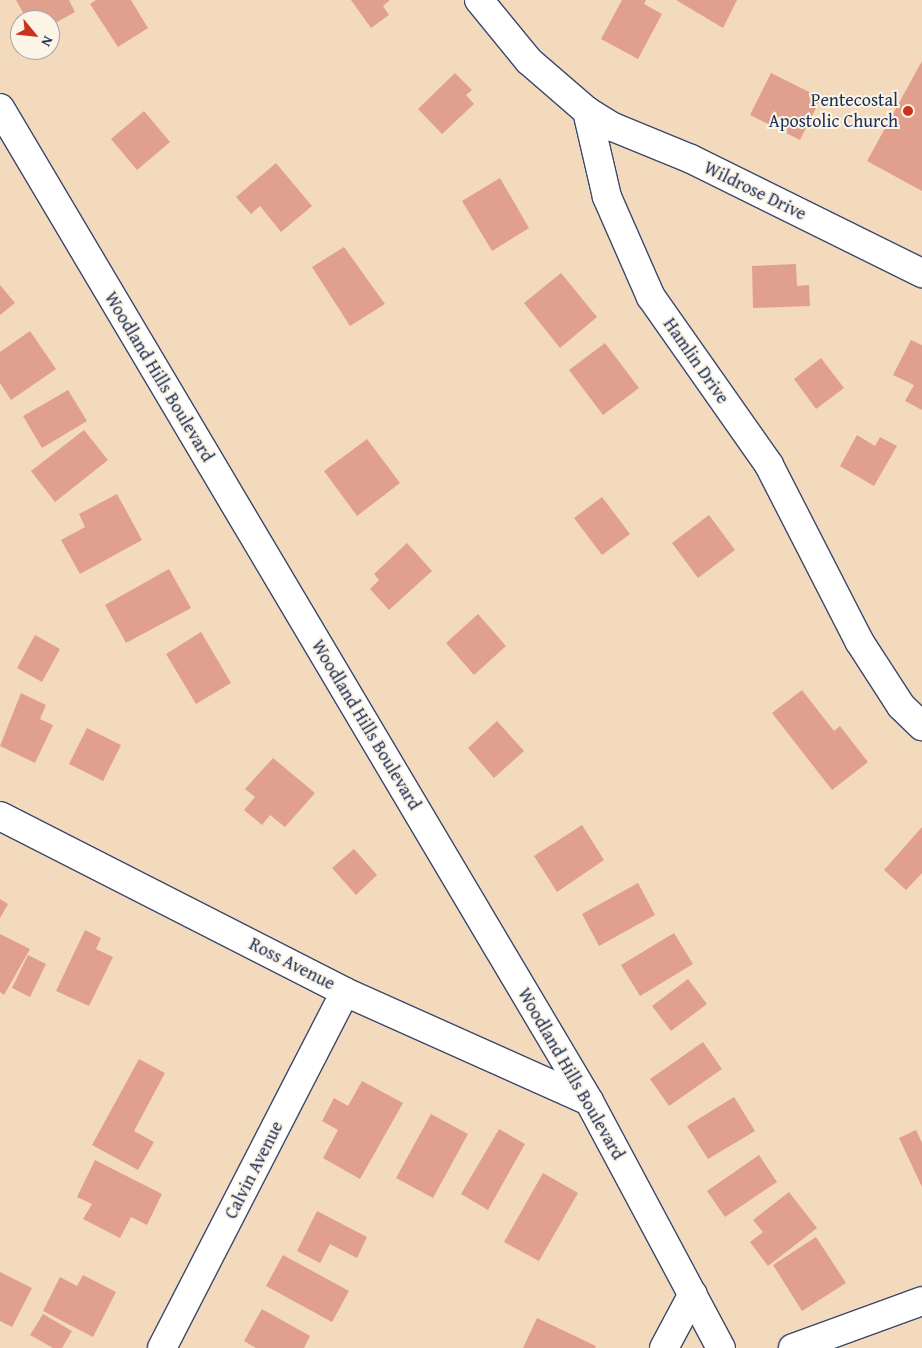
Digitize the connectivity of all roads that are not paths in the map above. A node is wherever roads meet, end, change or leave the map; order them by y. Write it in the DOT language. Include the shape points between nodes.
graph roads {
  1 [pos="479,0"];
  2 [pos="0,108"];
  3 [pos="588,110"];
  4 [pos="922,273"];
  5 [pos="922,726"];
  6 [pos="0,816"];
  7 [pos="346,992"];
  8 [pos="589,1101"];
  9 [pos="693,1294"];
  10 [pos="922,1301"];
  11 [pos="162,1348"];
  12 [pos="664,1348"];
  13 [pos="721,1348"];
  14 [pos="793,1348"];
  1 -- 3 [label="street" via="529,62"];
  2 -- 8 [label="street, Woodland Hills Boulevard"];
  3 -- 4 [label="street, Wildrose Drive" via="613,127 691,159"];
  3 -- 5 [label="street, Hamlin Drive" via="607,197 651,296 769,465 858,641 901,706"];
  6 -- 7 [label="street, Ross Avenue"];
  7 -- 8 [label="street, Ross Avenue"];
  7 -- 11 [label="street, Calvin Avenue"];
  8 -- 9 [label="street, Woodland Hills Boulevard"];
  9 -- 12 [label="street"];
  9 -- 13 [label="street, Woodland Hills Boulevard"];
  10 -- 14 [label="street"];
}
